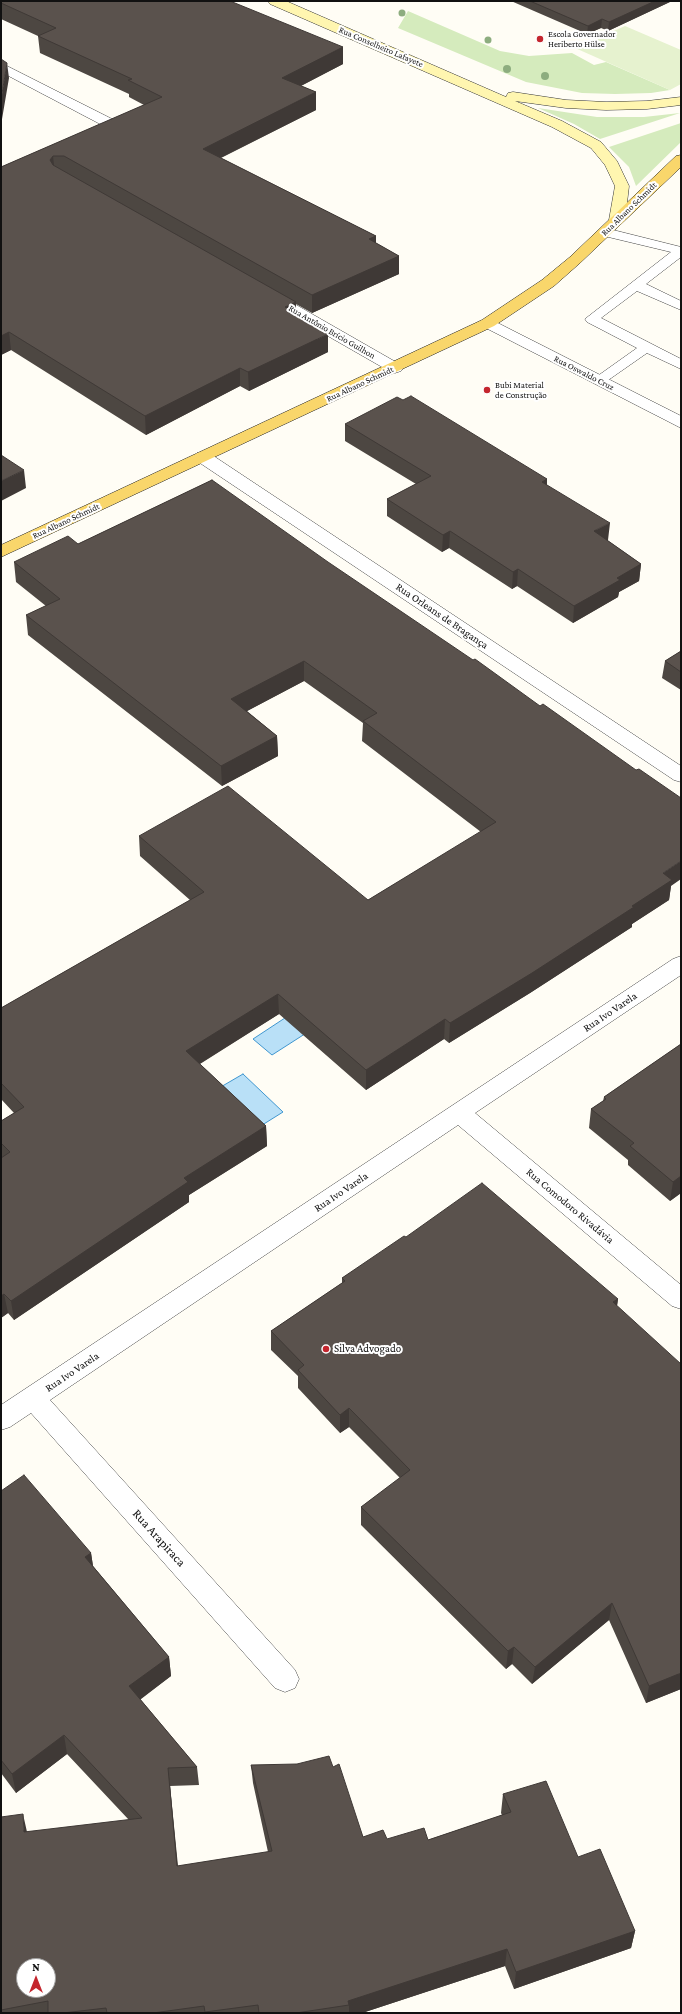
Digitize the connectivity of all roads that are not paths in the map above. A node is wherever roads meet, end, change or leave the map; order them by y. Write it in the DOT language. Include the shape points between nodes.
graph roads {
  1 [pos="275,1"];
  2 [pos="1,67"];
  3 [pos="486,92"];
  4 [pos="681,101"];
  5 [pos="107,122"];
  6 [pos="681,159"];
  7 [pos="617,220"];
  8 [pos="605,232"];
  9 [pos="681,251"];
  10 [pos="636,285"];
  11 [pos="258,290"];
  12 [pos="681,306"];
  13 [pos="488,323"];
  14 [pos="648,347"];
  15 [pos="681,364"];
  16 [pos="395,368"];
  17 [pos="599,380"];
  18 [pos="681,423"];
  19 [pos="203,457"];
  20 [pos="1,552"];
  21 [pos="681,775"];
  22 [pos="681,964"];
  23 [pos="459,1113"];
  24 [pos="681,1299"];
  25 [pos="34,1398"];
  26 [pos="1,1419"];
  27 [pos="284,1679"];
  1 -- 3 [label="street, Rua Conselheiro Lafayete"];
  2 -- 5 [label="street"];
  3 -- 4 [label="street, Rua Conselheiro Lafayete" via="566,104 606,106"];
  3 -- 7 [label="street, Rua Conselheiro Lafayete" via="557,124 596,146 612,164 622,186"];
  6 -- 7 [label="main road, Rua Albano Schmidt"];
  7 -- 8 [label="main road, Rua Albano Schmidt"];
  8 -- 9 [label="lane"];
  8 -- 13 [label="main road, Rua Albano Schmidt" via="548,283"];
  9 -- 10 [label="lane"];
  10 -- 12 [label="lane"];
  10 -- 14 [label="lane" via="592,319"];
  11 -- 16 [label="street, Rua Antônio Brício Guilhon"];
  13 -- 16 [label="main road, Rua Albano Schmidt"];
  13 -- 17 [label="street, Rua Oswaldo Cruz"];
  14 -- 15 [label="lane"];
  14 -- 17 [label="lane"];
  16 -- 19 [label="main road, Rua Albano Schmidt"];
  17 -- 18 [label="street, Rua Oswaldo Cruz"];
  19 -- 20 [label="main road, Rua Albano Schmidt"];
  19 -- 21 [label="street, Rua Orleans de Bragança"];
  22 -- 23 [label="street, Rua Ivo Varela"];
  23 -- 24 [label="street, Rua Comodoro Rivadávia"];
  23 -- 25 [label="street, Rua Ivo Varela"];
  25 -- 26 [label="street, Rua Ivo Varela"];
  25 -- 27 [label="street, Rua Arapiraca"];
}
